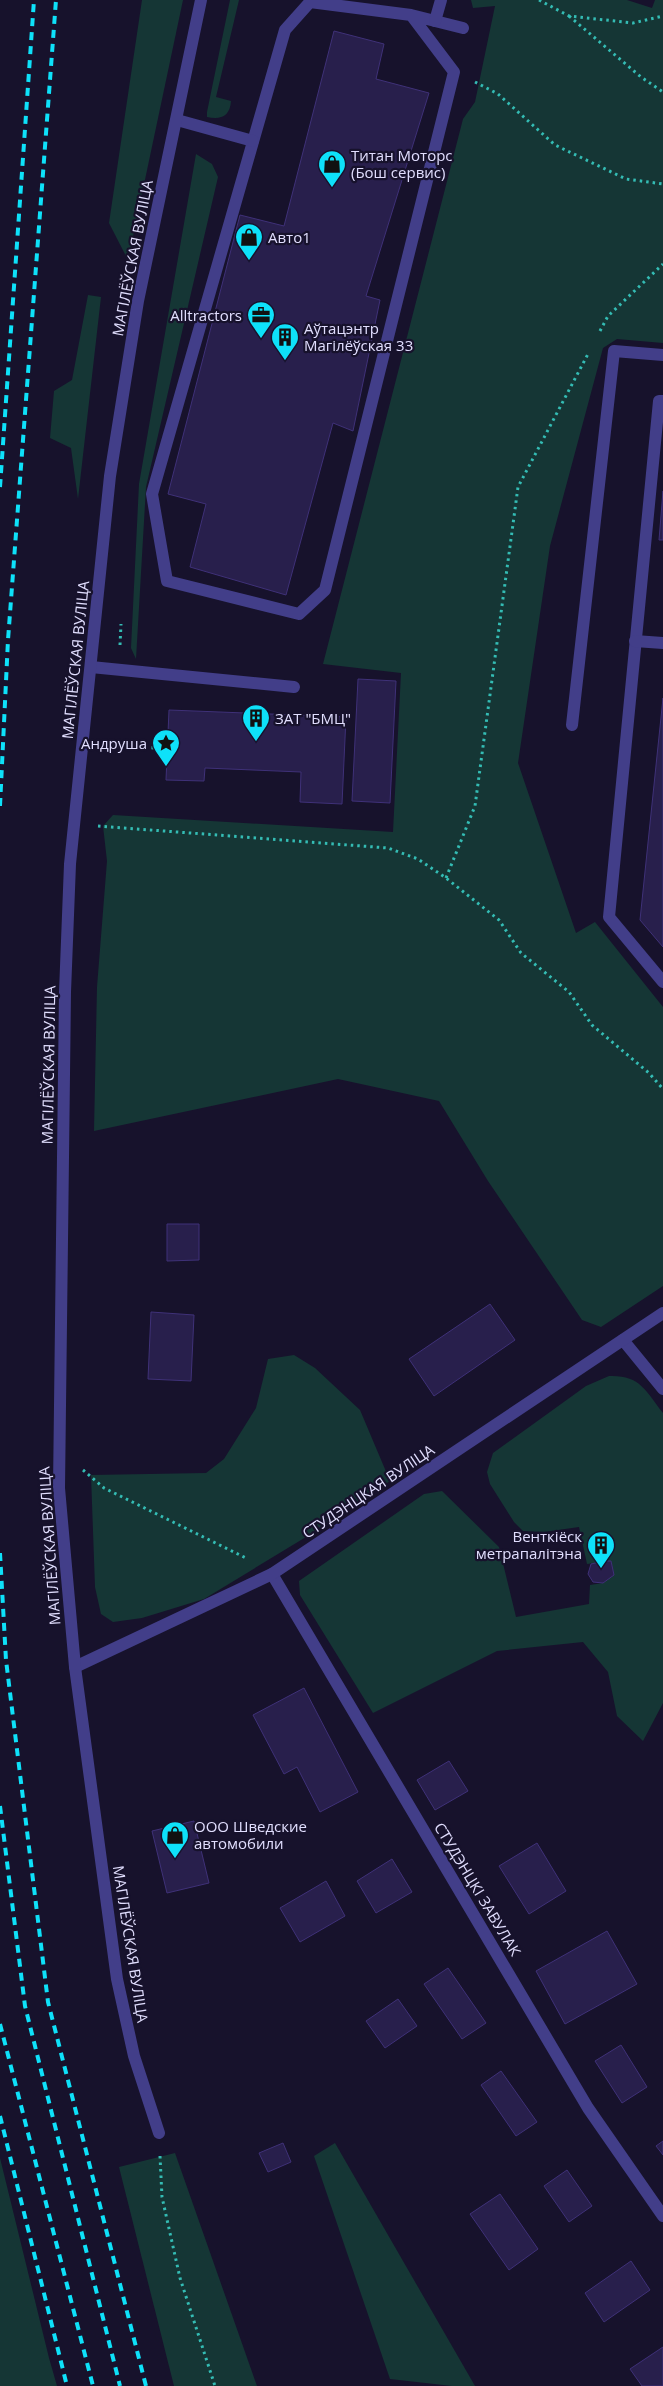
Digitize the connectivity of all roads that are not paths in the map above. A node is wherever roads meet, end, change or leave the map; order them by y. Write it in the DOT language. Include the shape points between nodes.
graph roads {
  1 [pos="201,0"];
  2 [pos="441,0"];
  3 [pos="411,15"];
  4 [pos="435,20"];
  5 [pos="463,28"];
  6 [pos="177,120"];
  7 [pos="254,142"];
  8 [pos="663,354"];
  9 [pos="663,401"];
  10 [pos="635,641"];
  11 [pos="663,643"];
  12 [pos="91,668"];
  13 [pos="294,687"];
  14 [pos="572,725"];
  15 [pos="663,982"];
  16 [pos="663,1313"];
  17 [pos="623,1340"];
  18 [pos="663,1389"];
  19 [pos="272,1574"];
  20 [pos="75,1667"];
  21 [pos="159,2133"];
  22 [pos="663,2216"];
  1 -- 6 [label="street, МАГІЛЁЎСКАЯ ВУЛІЦА"];
  2 -- 4 [label="street"];
  3 -- 4 [label="street"];
  3 -- 7 [label="street" via="310,2 285,30"];
  3 -- 7 [label="street" via="454,72 325,590 299,614 167,581 152,494"];
  4 -- 5 [label="street"];
  6 -- 7 [label="street"];
  6 -- 12 [label="street, МАГІЛЁЎСКАЯ ВУЛІЦА" via="138,301 110,476"];
  8 -- 14 [label="street" via="614,350"];
  9 -- 10 [label="street" via="659,401"];
  10 -- 11 [label="street"];
  10 -- 15 [label="street" via="609,917"];
  12 -- 13 [label="street"];
  12 -- 20 [label="street, МАГІЛЁЎСКАЯ ВУЛІЦА" via="70,864 65,992 59,1488"];
  16 -- 17 [label="street, СТУДЭНЦКАЯ ВУЛІЦА"];
  17 -- 18 [label="street"];
  17 -- 19 [label="street, СТУДЭНЦКАЯ ВУЛІЦА"];
  19 -- 20 [label="street, СТУДЭНЦКАЯ ВУЛІЦА"];
  19 -- 22 [label="street, СТУДЭНЦКІ ЗАВУЛАК" via="588,2108"];
  20 -- 21 [label="street, МАГІЛЁЎСКАЯ ВУЛІЦА" via="117,1980 134,2056"];
}
